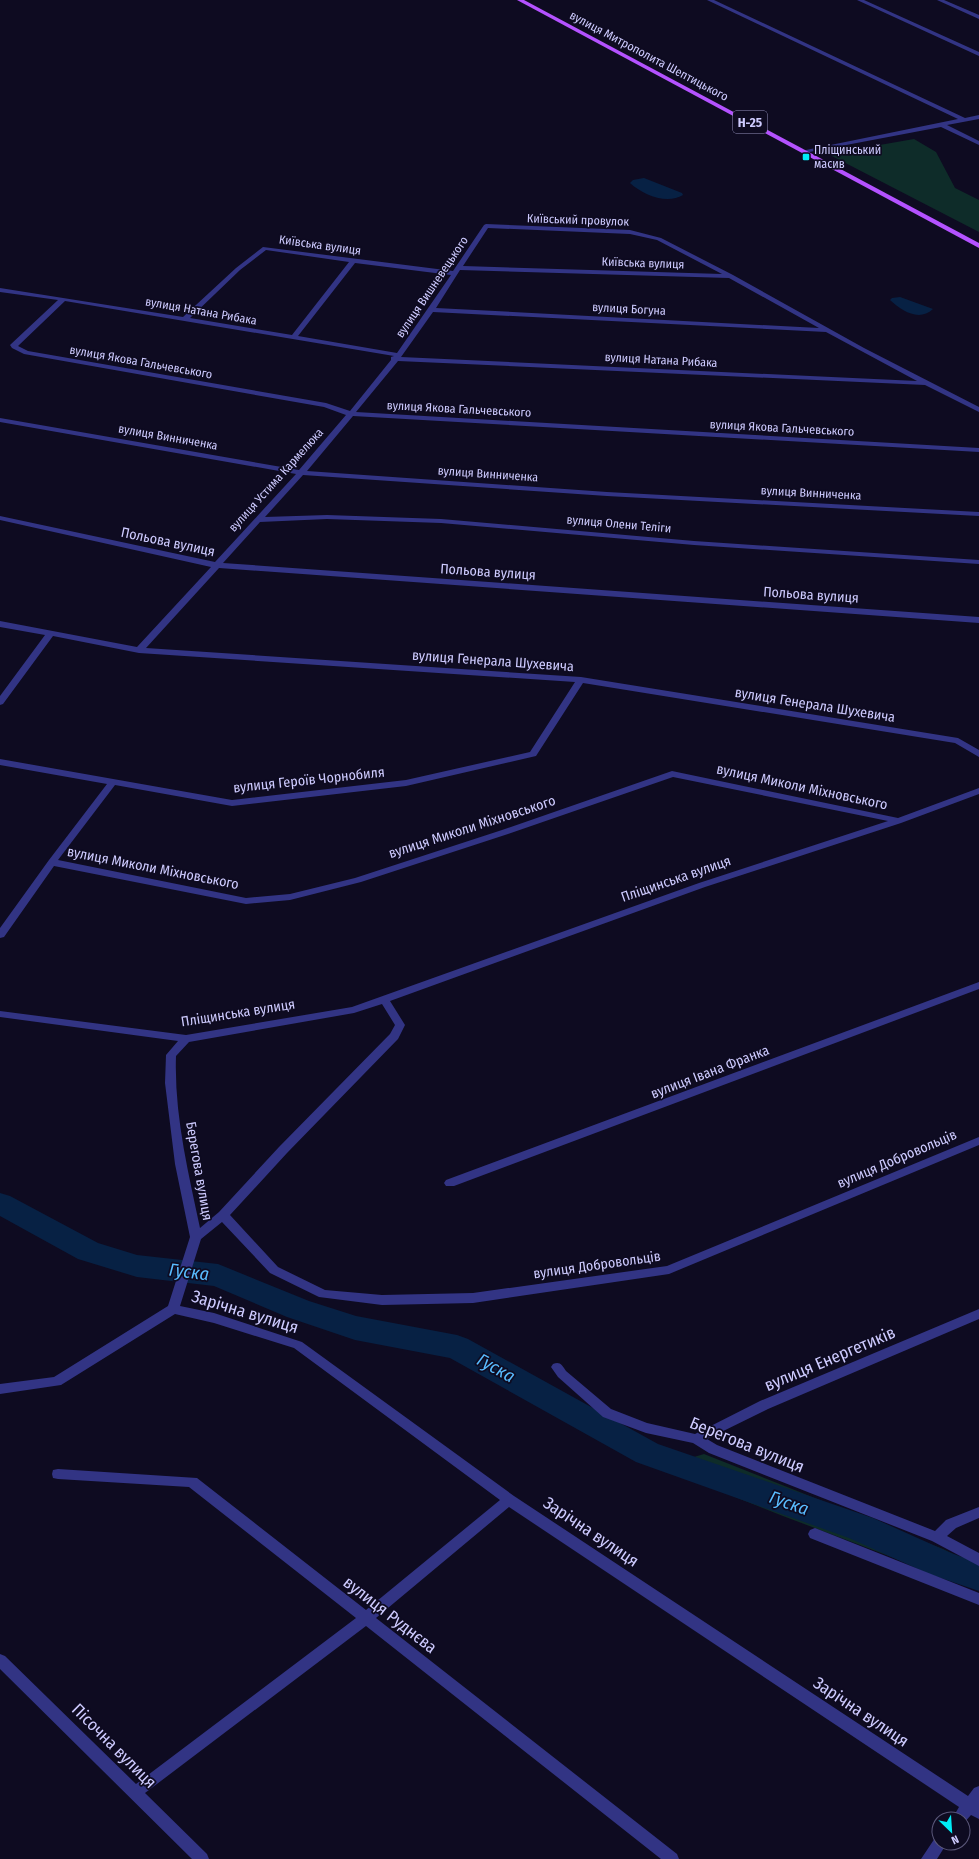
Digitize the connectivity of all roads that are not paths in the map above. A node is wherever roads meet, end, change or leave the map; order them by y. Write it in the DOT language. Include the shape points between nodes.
graph roads {
  1 [pos="520,0"];
  2 [pos="710,0"];
  3 [pos="860,0"];
  4 [pos="940,0"];
  5 [pos="979,17"];
  6 [pos="979,54"];
  7 [pos="979,117"];
  8 [pos="964,120"];
  9 [pos="942,125"];
  10 [pos="979,143"];
  11 [pos="806,152"];
  12 [pos="486,226"];
  13 [pos="979,246"];
  14 [pos="353,261"];
  15 [pos="457,271"];
  16 [pos="731,276"];
  17 [pos="0,290"];
  18 [pos="63,299"];
  19 [pos="431,310"];
  20 [pos="184,320"];
  21 [pos="827,330"];
  22 [pos="294,337"];
  23 [pos="396,357"];
  24 [pos="927,383"];
  25 [pos="979,410"];
  26 [pos="351,414"];
  27 [pos="0,420"];
  28 [pos="979,450"];
  29 [pos="301,473"];
  30 [pos="979,514"];
  31 [pos="0,518"];
  32 [pos="257,520"];
  33 [pos="979,562"];
  34 [pos="215,565"];
  35 [pos="979,620"];
  36 [pos="0,624"];
  37 [pos="50,634"];
  38 [pos="139,650"];
  39 [pos="581,680"];
  40 [pos="0,702"];
  41 [pos="979,754"];
  42 [pos="0,762"];
  43 [pos="113,782"];
  44 [pos="979,791"];
  45 [pos="898,820"];
  46 [pos="52,862"];
  47 [pos="0,935"];
  48 [pos="979,985"];
  49 [pos="384,999"];
  50 [pos="0,1014"];
  51 [pos="186,1039"];
  52 [pos="979,1140"];
  53 [pos="450,1183"];
  54 [pos="223,1215"];
  55 [pos="196,1237"];
  56 [pos="173,1309"];
  57 [pos="979,1314"];
  58 [pos="557,1366"];
  59 [pos="0,1389"];
  60 [pos="696,1438"];
  61 [pos="58,1474"];
  62 [pos="509,1500"];
  63 [pos="979,1512"];
  64 [pos="815,1534"];
  65 [pos="937,1538"];
  66 [pos="979,1560"];
  67 [pos="979,1599"];
  68 [pos="365,1619"];
  69 [pos="0,1660"];
  70 [pos="136,1792"];
  71 [pos="979,1793"];
  72 [pos="974,1809"];
  73 [pos="202,1859"];
  74 [pos="672,1859"];
  1 -- 11 [label="main road, вулиця Митрополита Шептицького / Н-25"];
  2 -- 8 [label="street"];
  3 -- 6 [label="street"];
  4 -- 5 [label="street"];
  7 -- 8 [label="street"];
  8 -- 9 [label="street"];
  9 -- 10 [label="street"];
  9 -- 11 [label="street"];
  11 -- 13 [label="main road, вулиця Митрополита Шептицького / Н-25"];
  12 -- 15 [label="street, вулиця Вишневецького"];
  12 -- 16 [label="street, Київський провулок" via="630,232 659,238"];
  14 -- 15 [label="street, Київська вулиця"];
  14 -- 20 [label="street, Київська вулиця" via="265,248 238,269"];
  14 -- 22 [label="street"];
  15 -- 16 [label="street, Київська вулиця"];
  15 -- 19 [label="street, вулиця Вишневецького"];
  16 -- 21 [label="street, Київський провулок"];
  17 -- 18 [label="street, вулиця Натана Рибака"];
  18 -- 20 [label="street, вулиця Натана Рибака"];
  18 -- 26 [label="street, вулиця Якова Гальчевського" via="14,347 26,353 326,405"];
  19 -- 21 [label="street, вулиця Богуна"];
  19 -- 23 [label="street, вулиця Вишневецького"];
  20 -- 22 [label="street, вулиця Натана Рибака"];
  21 -- 24 [label="street, Київський провулок"];
  22 -- 23 [label="street, вулиця Натана Рибака"];
  23 -- 24 [label="street, вулиця Натана Рибака"];
  23 -- 26 [label="street, вулиця Устима Кармелюка"];
  24 -- 25 [label="street, Київський провулок"];
  26 -- 28 [label="street, вулиця Якова Гальчевського"];
  26 -- 29 [label="street, вулиця Устима Кармелюка"];
  27 -- 29 [label="street, вулиця Винниченка"];
  29 -- 30 [label="street, вулиця Винниченка" via="607,494"];
  29 -- 32 [label="street, вулиця Устима Кармелюка"];
  31 -- 34 [label="street, Польова вулиця"];
  32 -- 33 [label="street, вулиця Олени Теліги" via="327,517 441,521 694,543"];
  32 -- 34 [label="street, вулиця Устима Кармелюка"];
  34 -- 35 [label="street, Польова вулиця"];
  34 -- 38 [label="street, вулиця Устима Кармелюка"];
  36 -- 37 [label="street, вулиця Генерала Шухевича"];
  37 -- 38 [label="street, вулиця Генерала Шухевича"];
  37 -- 40 [label="street"];
  38 -- 39 [label="street, вулиця Генерала Шухевича"];
  39 -- 41 [label="street, вулиця Генерала Шухевича" via="958,741"];
  39 -- 43 [label="street, вулиця Героїв Чорнобиля" via="533,754 406,783 232,803"];
  42 -- 43 [label="street, вулиця Героїв Чорнобиля"];
  43 -- 46 [label="street"];
  44 -- 45 [label="street, Пліщинська вулиця"];
  45 -- 46 [label="street, вулиця Миколи Міхновського" via="672,774 358,880 290,897 246,900"];
  45 -- 49 [label="street, Пліщинська вулиця" via="702,885"];
  46 -- 47 [label="street"];
  48 -- 53 [label="street, вулиця Івана Франка"];
  49 -- 51 [label="street, Пліщинська вулиця" via="354,1010"];
  49 -- 54 [label="street" via="400,1025 394,1036"];
  50 -- 51 [label="street, Пліщинська вулиця"];
  51 -- 55 [label="street, Берегова вулиця" via="171,1055 170,1083 181,1164"];
  52 -- 54 [label="street, вулиця Добровольців" via="669,1270 473,1298 382,1300 323,1294 274,1270"];
  54 -- 55 [label="street"];
  55 -- 56 [label="street, Берегова вулиця"];
  56 -- 59 [label="street" via="57,1382"];
  56 -- 62 [label="street, Зарічна вулиця" via="214,1318 298,1345"];
  57 -- 60 [label="street, вулиця Енергетиків" via="764,1405"];
  58 -- 60 [label="street, Берегова вулиця" via="562,1374 607,1413 646,1428"];
  60 -- 65 [label="street, Берегова вулиця" via="713,1449"];
  61 -- 68 [label="street, вулиця Руднєва" via="192,1482"];
  62 -- 68 [label="street"];
  62 -- 72 [label="street, Зарічна вулиця"];
  63 -- 65 [label="street" via="951,1524"];
  64 -- 67 [label="street"];
  65 -- 66 [label="street, Берегова вулиця"];
  68 -- 70 [label="street"];
  68 -- 74 [label="street, вулиця Руднєва"];
  69 -- 70 [label="street, Пісочна вулиця"];
  70 -- 73 [label="street, Пісочна вулиця"];
  71 -- 72 [label="street"];
}
